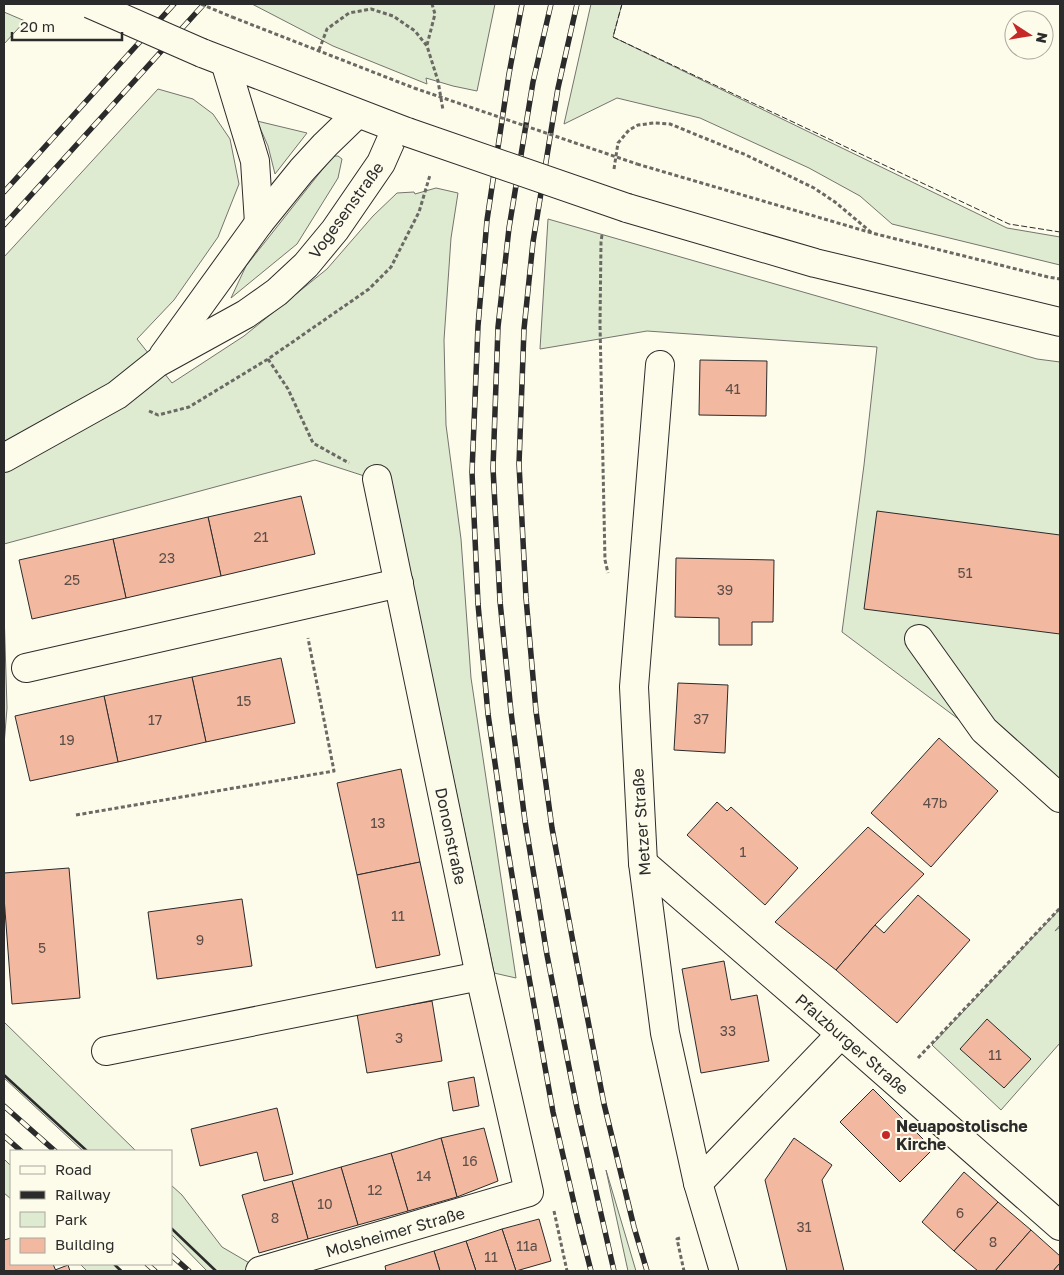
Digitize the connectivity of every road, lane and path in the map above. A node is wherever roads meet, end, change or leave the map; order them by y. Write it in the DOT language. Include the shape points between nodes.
graph roads {
  1 [pos="90,4"];
  2 [pos="201,4"];
  3 [pos="432,4"];
  4 [pos="427,46"];
  5 [pos="214,58"];
  6 [pos="358,114"];
  7 [pos="402,130"];
  8 [pos="614,170"];
  9 [pos="259,223"];
  10 [pos="603,233"];
  11 [pos="872,233"];
  12 [pos="391,266"];
  13 [pos="1060,278"];
  14 [pos="1060,322"];
  15 [pos="268,359"];
  16 [pos="157,363"];
  17 [pos="660,365"];
  18 [pos="117,395"];
  19 [pos="4,458"];
  20 [pos="377,479"];
  21 [pos="609,579"];
  22 [pos="399,583"];
  23 [pos="302,605"];
  24 [pos="919,639"];
  25 [pos="26,668"];
  26 [pos="1060,798"];
  27 [pos="76,815"];
  28 [pos="643,863"];
  29 [pos="1060,908"];
  30 [pos="480,976"];
  31 [pos="842,1034"];
  32 [pos="106,1051"];
  33 [pos="895,1082"];
  34 [pos="698,1183"];
  35 [pos="530,1192"];
  36 [pos="1060,1226"];
  37 [pos="677,1239"];
  38 [pos="260,1271"];
  39 [pos="568,1271"];
  40 [pos="684,1271"];
  41 [pos="724,1271"];
  1 -- 5 [label="street, bridge"];
  2 -- 11 [label="path, bridge" via="414,88 637,164"];
  3 -- 4 [label="path" via="435,14"];
  5 -- 6 [label="street"];
  5 -- 9 [label="street" via="255,160"];
  6 -- 7 [label="street"];
  6 -- 9 [label="street, Vogesenstraße" via="324,144"];
  7 -- 14 [label="street, bridge" via="627,208 816,263"];
  7 -- 16 [label="street, Vogesenstraße" via="335,230 278,292 246,314"];
  8 -- 11 [label="path" via="618,143 629,130 654,123 670,124 746,154 814,188"];
  9 -- 16 [label="street, Vogesenstraße"];
  10 -- 21 [label="path" via="600,324 605,560"];
  11 -- 13 [label="path"];
  12 -- 15 [label="path" via="369,289"];
  15 -- 18 [label="path" via="190,407 158,416"];
  15 -- 20 [label="path" via="288,389 313,443"];
  16 -- 18 [label="street, Vogesenstraße"];
  17 -- 28 [label="street, Metzer Straße" via="634,688"];
  18 -- 19 [label="street, Vogesenstraße"];
  20 -- 22 [label="street, Dononstraße"];
  22 -- 23 [label="street"];
  22 -- 30 [label="street, Dononstraße"];
  23 -- 25 [label="street"];
  23 -- 27 [label="path" via="334,771"];
  24 -- 26 [label="street" via="984,730"];
  28 -- 31 [label="street, Pfalzburger Straße"];
  28 -- 34 [label="street, Metzer Straße" via="665,1033"];
  29 -- 33 [label="path"];
  30 -- 32 [label="street"];
  30 -- 35 [label="street, Dononstraße"];
  31 -- 33 [label="street, Pfalzburger Straße"];
  31 -- 34 [label="street"];
  33 -- 36 [label="street, Pfalzburger Straße"];
  34 -- 41 [label="street, Metzer Straße"];
  35 -- 38 [label="street, Molsheimer Straße"];
  35 -- 39 [label="path" via="549,1186"];
  37 -- 40 [label="path"];
}
